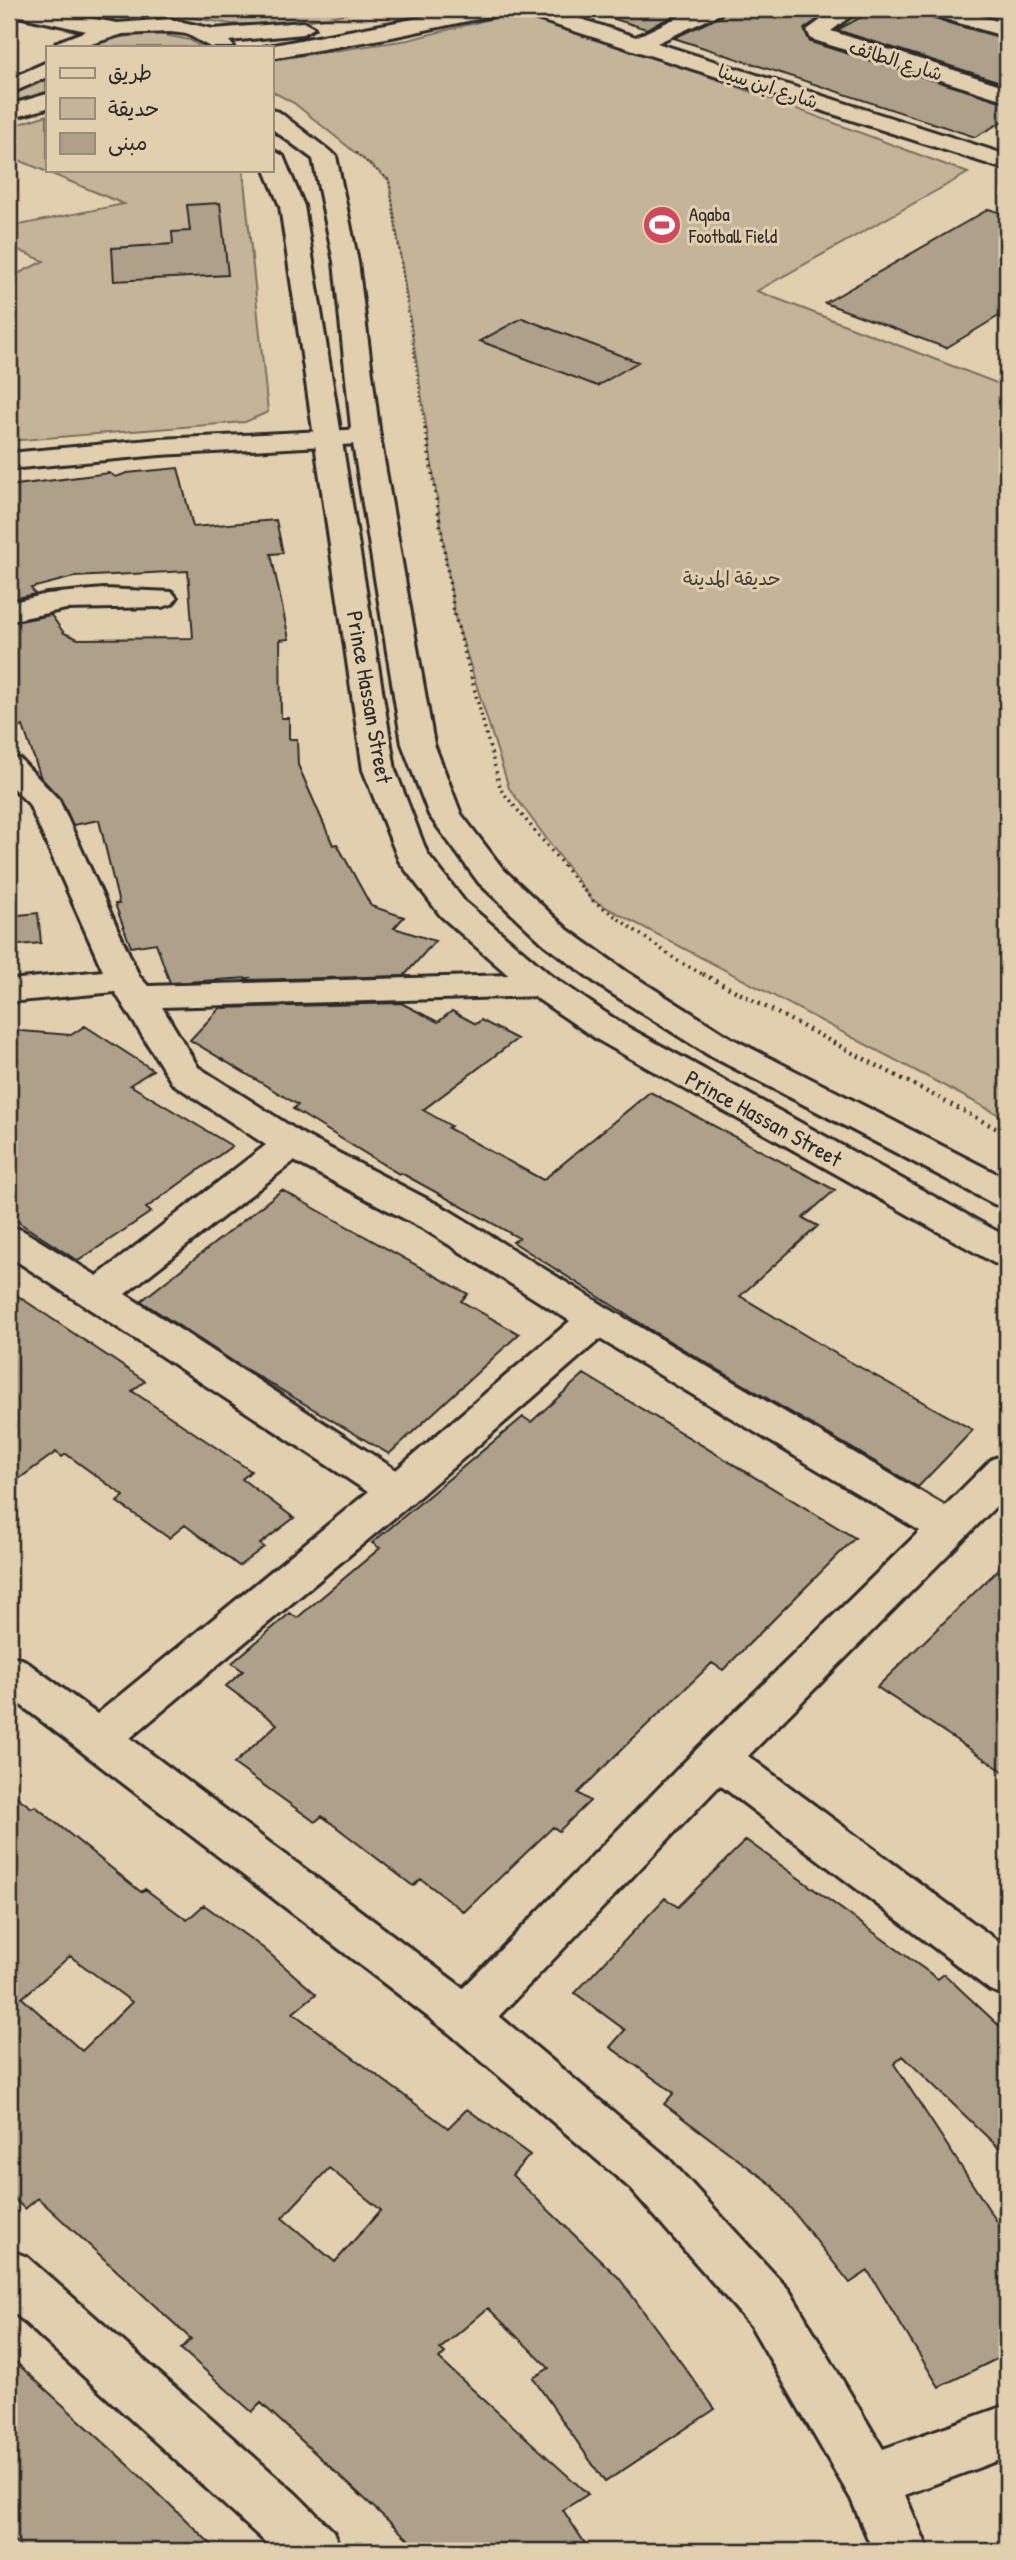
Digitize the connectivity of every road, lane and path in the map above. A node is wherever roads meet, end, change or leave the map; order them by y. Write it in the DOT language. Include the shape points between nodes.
graph roads {
  1 [pos="15,9"];
  2 [pos="408,9"];
  3 [pos="496,9"];
  4 [pos="529,9"];
  5 [pos="712,9"];
  6 [pos="936,9"];
  7 [pos="987,9"];
  8 [pos="844,13"];
  9 [pos="968,19"];
  10 [pos="118,28"];
  11 [pos="1007,32"];
  12 [pos="216,42"];
  13 [pos="638,44"];
  14 [pos="55,46"];
  15 [pos="273,51"];
  16 [pos="46,70"];
  17 [pos="9,88"];
  18 [pos="1007,94"];
  19 [pos="46,101"];
  20 [pos="9,113"];
  21 [pos="273,118"];
  22 [pos="347,146"];
  23 [pos="273,158"];
  24 [pos="1004,158"];
  25 [pos="366,437"];
  26 [pos="328,441"];
  27 [pos="9,461"];
  28 [pos="162,598"];
  29 [pos="9,612"];
  30 [pos="9,766"];
  31 [pos="541,985"];
  32 [pos="132,989"];
  33 [pos="9,991"];
  34 [pos="1007,1134"];
  35 [pos="290,1144"];
  36 [pos="1007,1195"];
  37 [pos="9,1239"];
  38 [pos="1007,1254"];
  39 [pos="100,1294"];
  40 [pos="597,1320"];
  41 [pos="1007,1469"];
  42 [pos="398,1491"];
  43 [pos="948,1528"];
  44 [pos="9,1672"];
  45 [pos="97,1739"];
  46 [pos="717,1758"];
  47 [pos="1007,1975"];
  48 [pos="466,2018"];
  49 [pos="9,2274"];
  50 [pos="1007,2431"];
  51 [pos="870,2480"];
  52 [pos="313,2551"];
  53 [pos="901,2551"];
  1 -- 10 [label="street"];
  2 -- 12 [label="street"];
  3 -- 15 [label="street"];
  4 -- 13 [label="street, شارع ابن سينا"];
  5 -- 13 [label="street"];
  6 -- 9 [label="street"];
  7 -- 9 [label="street"];
  8 -- 18 [label="street, شارع الطائف" via="818,30 819,34"];
  9 -- 11 [label="street"];
  10 -- 12 [label="street" via="158,26"];
  10 -- 14 [label="street"];
  13 -- 24 [label="street, شارع ابن سينا"];
  16 -- 17 [label="street"];
  19 -- 20 [label="street"];
  21 -- 25 [label="street, Prince Hassan Street" via="324,156 346,262"];
  22 -- 34 [label="path" via="389,180 454,612 501,790 592,900 678,961"];
  23 -- 26 [label="street, Prince Hassan Street" via="292,206"];
  25 -- 26 [label="street"];
  25 -- 36 [label="street, Prince Hassan Street" via="418,744 445,815 491,876 556,937 615,981 719,1045"];
  26 -- 27 [label="street" via="160,447"];
  26 -- 31 [label="street, Prince Hassan Street" via="379,770 411,854 453,909"];
  28 -- 29 [label="street" via="91,597 40,602"];
  30 -- 32 [label="street" via="43,800"];
  31 -- 32 [label="street"];
  31 -- 38 [label="street, Prince Hassan Street" via="610,1032"];
  32 -- 33 [label="street"];
  32 -- 35 [label="street" via="185,1075"];
  35 -- 39 [label="street"];
  35 -- 40 [label="street" via="437,1220"];
  37 -- 39 [label="street"];
  39 -- 42 [label="street"];
  40 -- 42 [label="street"];
  40 -- 43 [label="street"];
  41 -- 43 [label="street"];
  42 -- 45 [label="street"];
  43 -- 46 [label="street"];
  44 -- 45 [label="street"];
  45 -- 48 [label="street"];
  46 -- 47 [label="street"];
  46 -- 48 [label="street"];
  48 -- 51 [label="street" via="649,2174 770,2308"];
  49 -- 52 [label="street"];
  50 -- 51 [label="street"];
  51 -- 53 [label="street"];
}
